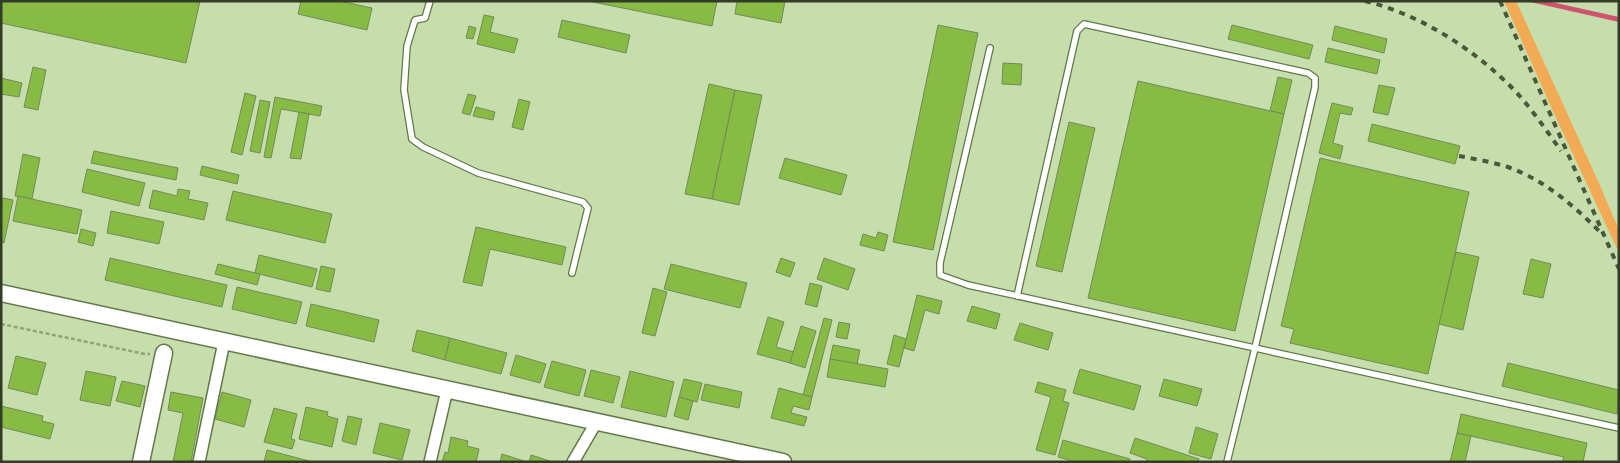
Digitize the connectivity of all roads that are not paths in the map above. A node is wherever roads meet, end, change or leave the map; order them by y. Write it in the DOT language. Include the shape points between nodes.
graph roads {
  1 [pos="430,1"];
  2 [pos="990,48"];
  3 [pos="572,273"];
  4 [pos="1,293"];
  5 [pos="1017,296"];
  6 [pos="224,342"];
  7 [pos="1255,348"];
  8 [pos="164,353"];
  9 [pos="447,390"];
  10 [pos="597,421"];
  11 [pos="1619,428"];
  12 [pos="742,458"];
  13 [pos="141,462"];
  14 [pos="199,462"];
  15 [pos="430,462"];
  16 [pos="573,462"];
  17 [pos="783,462"];
  18 [pos="1227,462"];
  1 -- 3 [label="lane" via="425,18 415,20 407,46 404,90 412,139 478,173 583,202 588,208"];
  2 -- 5 [label="lane" via="940,263 940,275"];
  4 -- 6 [label="main road"];
  5 -- 7 [label="lane"];
  5 -- 7 [label="lane" via="1077,30 1084,24 1308,73 1315,78"];
  6 -- 9 [label="main road"];
  6 -- 14 [label="street"];
  7 -- 11 [label="lane"];
  7 -- 18 [label="lane"];
  8 -- 13 [label="main road"];
  9 -- 10 [label="main road"];
  9 -- 15 [label="street"];
  10 -- 12 [label="main road"];
  10 -- 16 [label="street"];
  12 -- 17 [label="main road"];
}
